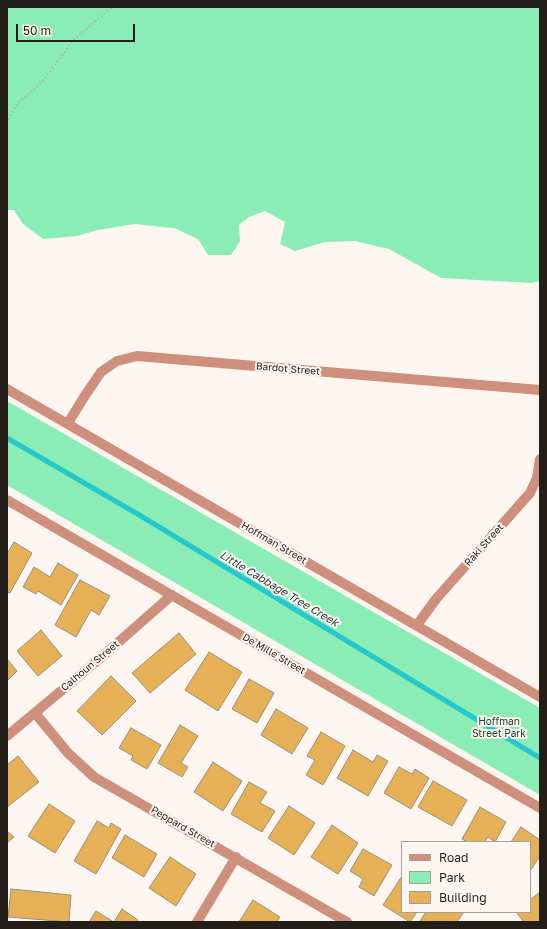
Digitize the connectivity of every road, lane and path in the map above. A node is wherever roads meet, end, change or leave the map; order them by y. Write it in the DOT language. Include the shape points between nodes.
graph roads {
  1 [pos="112,7"];
  2 [pos="7,124"];
  3 [pos="7,211"];
  4 [pos="7,215"];
  5 [pos="7,389"];
  6 [pos="540,390"];
  7 [pos="68,423"];
  8 [pos="540,459"];
  9 [pos="539,478"];
  10 [pos="7,500"];
  11 [pos="172,595"];
  12 [pos="417,625"];
  13 [pos="540,697"];
  14 [pos="35,713"];
  15 [pos="7,736"];
  16 [pos="540,808"];
  17 [pos="236,857"];
  18 [pos="197,922"];
  19 [pos="347,922"];
  1 -- 2 [label="path" via="71,42 42,82 16,105"];
  3 -- 4 [label="path"];
  5 -- 7 [label="street, Hoffman Street"];
  6 -- 7 [label="street, Bardot Street" via="137,356 117,361 101,372"];
  7 -- 12 [label="street, Hoffman Street"];
  8 -- 9 [label="street, Raki Street"];
  9 -- 12 [label="street, Raki Street" via="522,504 436,599"];
  10 -- 11 [label="street, De Mille Street"];
  11 -- 14 [label="street, Calhoun Street"];
  11 -- 16 [label="street, De Mille Street"];
  12 -- 13 [label="street, Hoffman Street"];
  14 -- 15 [label="street, Calhoun Street"];
  14 -- 17 [label="street, Peppard Street" via="68,754 94,777"];
  17 -- 18 [label="street"];
  17 -- 19 [label="street, Peppard Street"];
}
